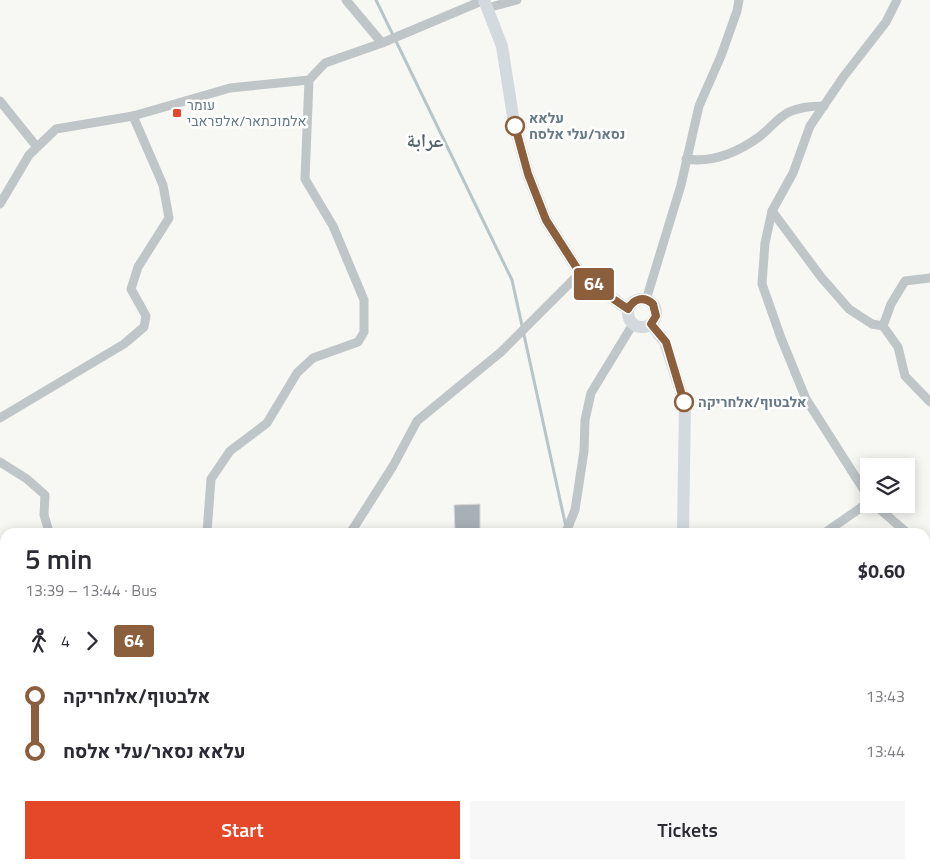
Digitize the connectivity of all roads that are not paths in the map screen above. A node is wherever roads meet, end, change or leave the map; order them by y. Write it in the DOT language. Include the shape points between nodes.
graph roads {
  1 [pos="346,0"];
  2 [pos="517,0"];
  3 [pos="739,0"];
  4 [pos="897,0"];
  5 [pos="485,3"];
  6 [pos="382,43"];
  7 [pos="309,80"];
  8 [pos="0,101"];
  9 [pos="824,106"];
  10 [pos="133,116"];
  11 [pos="37,147"];
  12 [pos="686,159"];
  13 [pos="0,204"];
  14 [pos="772,211"];
  15 [pos="580,273"];
  16 [pos="930,278"];
  17 [pos="646,300"];
  18 [pos="628,309"];
  19 [pos="632,324"];
  20 [pos="651,324"];
  21 [pos="883,326"];
  22 [pos="930,402"];
  23 [pos="0,418"];
  24 [pos="0,462"];
  25 [pos="860,484"];
  26 [pos="860,508"];
  27 [pos="884,513"];
  28 [pos="48,528"];
  29 [pos="207,528"];
  30 [pos="354,528"];
  31 [pos="568,528"];
  32 [pos="683,528"];
  33 [pos="830,528"];
  34 [pos="901,528"];
  1 -- 6 [label="street"];
  2 -- 5 [label="street"];
  3 -- 12 [label="street" via="721,56 699,106"];
  4 -- 9 [label="street" via="886,22"];
  5 -- 6 [label="street"];
  5 -- 15 [label="main road" via="502,46 514,123 528,174 546,220"];
  6 -- 7 [label="street" via="325,63"];
  7 -- 10 [label="street" via="230,88"];
  7 -- 29 [label="street" via="305,179 333,226 364,300 364,332 358,342 313,358 297,373 267,423 230,451 211,479"];
  8 -- 11 [label="street"];
  9 -- 12 [label="street" via="790,111 761,136 726,154 707,160"];
  9 -- 14 [label="street" via="810,126 793,173"];
  10 -- 11 [label="street" via="56,129"];
  10 -- 23 [label="street" via="163,185 169,218 138,267 131,289 146,316 144,327 124,344"];
  11 -- 13 [label="street"];
  12 -- 17 [label="street"];
  14 -- 21 [label="street" via="849,309 872,324"];
  14 -- 25 [label="street" via="765,242 762,284 806,399"];
  15 -- 18 [label="main road"];
  15 -- 30 [label="street" via="500,352 416,420 393,466"];
  16 -- 21 [label="street" via="905,281"];
  17 -- 18 [label="main road" via="637,300"];
  17 -- 20 [label="main road" via="653,304 656,312"];
  18 -- 19 [label="main road"];
  19 -- 20 [label="main road" via="644,327"];
  19 -- 31 [label="street" via="591,393 575,510"];
  20 -- 32 [label="main road" via="666,342 685,404"];
  21 -- 22 [label="street" via="898,347 905,376"];
  24 -- 28 [label="street" via="45,495 44,516"];
  26 -- 33 [label="street"];
  27 -- 34 [label="street"];
}
